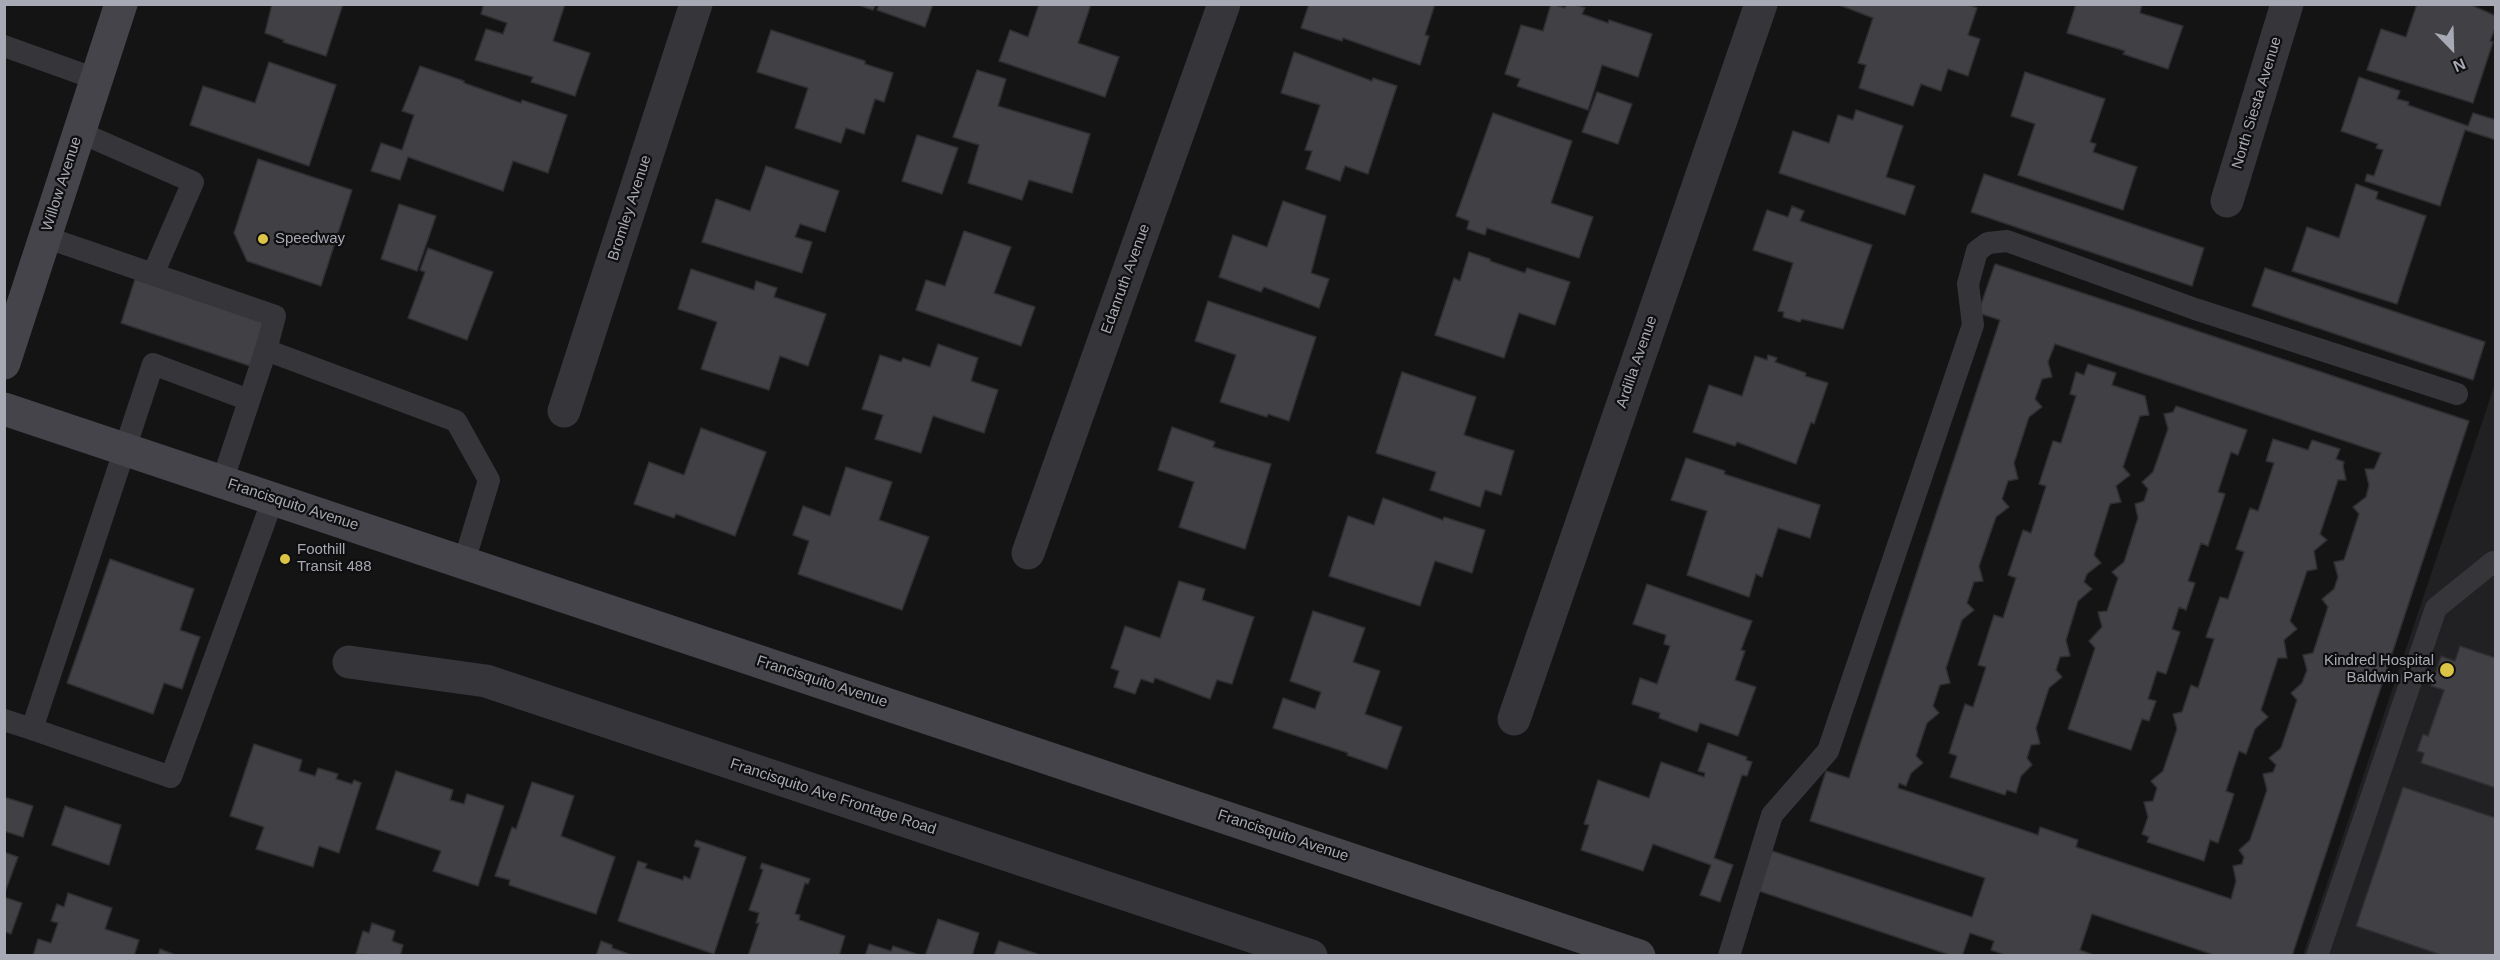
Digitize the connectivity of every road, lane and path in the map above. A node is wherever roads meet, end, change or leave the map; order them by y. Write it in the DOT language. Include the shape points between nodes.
graph roads {
  1 [pos="121,4"];
  2 [pos="696,4"];
  3 [pos="1224,4"];
  4 [pos="1761,4"];
  5 [pos="2288,4"];
  6 [pos="4,46"];
  7 [pos="96,79"];
  8 [pos="79,132"];
  9 [pos="2227,201"];
  10 [pos="45,237"];
  11 [pos="153,274"];
  12 [pos="266,350"];
  13 [pos="4,363"];
  14 [pos="2457,394"];
  15 [pos="249,400"];
  16 [pos="4,409"];
  17 [pos="564,411"];
  18 [pos="125,450"];
  19 [pos="222,482"];
  20 [pos="273,498"];
  21 [pos="1028,553"];
  22 [pos="464,562"];
  23 [pos="2496,563"];
  24 [pos="349,662"];
  25 [pos="1514,719"];
  26 [pos="4,720"];
  27 [pos="32,729"];
  28 [pos="1311,956"];
  29 [pos="1639,956"];
  30 [pos="1729,956"];
  31 [pos="2317,956"];
  1 -- 7 [label="street, Willow Avenue"];
  2 -- 17 [label="street, Bromley Avenue"];
  3 -- 21 [label="street, Edanruth Avenue"];
  4 -- 25 [label="street, Ardilla Avenue"];
  5 -- 9 [label="street, North Siesta Avenue"];
  6 -- 7 [label="lane"];
  7 -- 8 [label="street, Willow Avenue"];
  8 -- 10 [label="street, Willow Avenue"];
  8 -- 11 [label="lane" via="193,182"];
  10 -- 11 [label="lane"];
  10 -- 13 [label="street, Willow Avenue"];
  11 -- 12 [label="lane" via="275,316"];
  12 -- 15 [label="lane"];
  12 -- 22 [label="lane" via="456,422 489,480"];
  14 -- 30 [label="lane" via="2195,309 2007,240 1988,243 1977,251 1968,284 1973,325 1828,752 1772,815"];
  15 -- 18 [label="lane" via="153,364"];
  15 -- 19 [label="lane"];
  16 -- 18 [label="street, Francisquito Avenue"];
  18 -- 19 [label="street, Francisquito Avenue"];
  18 -- 27 [label="lane"];
  19 -- 20 [label="street, Francisquito Avenue"];
  20 -- 22 [label="street, Francisquito Avenue"];
  20 -- 27 [label="lane" via="171,777"];
  22 -- 29 [label="street, Francisquito Avenue"];
  23 -- 31 [label="lane" via="2436,608"];
  24 -- 28 [label="street, Francisquito Ave Frontage Road" via="486,681"];
  26 -- 27 [label="lane"];
}
